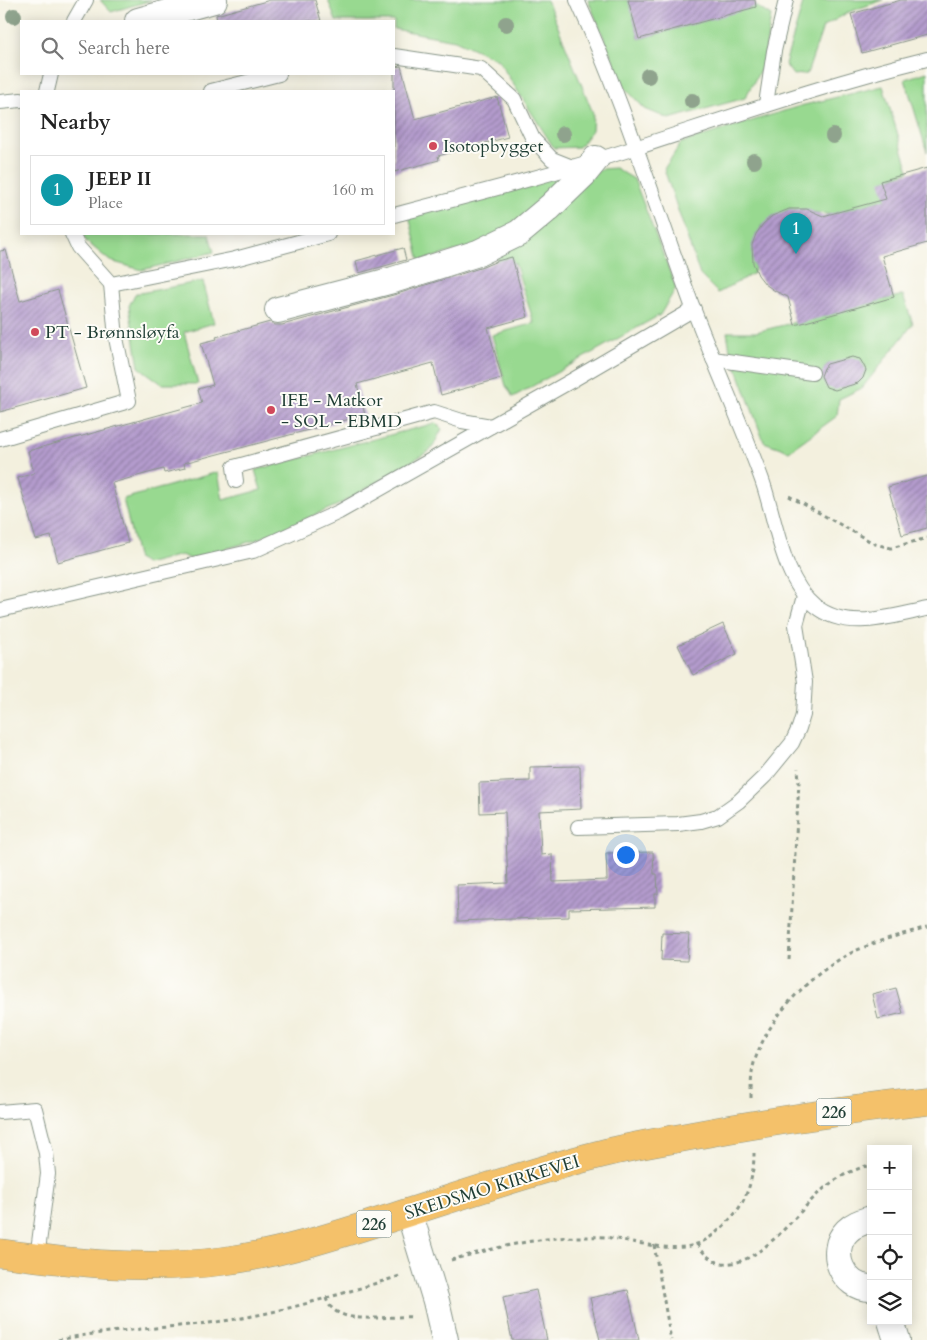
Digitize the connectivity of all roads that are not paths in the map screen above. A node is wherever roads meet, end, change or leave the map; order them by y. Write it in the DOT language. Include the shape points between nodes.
graph roads {
  1 [pos="86,0"];
  2 [pos="214,0"];
  3 [pos="577,0"];
  4 [pos="786,0"];
  5 [pos="75,20"];
  6 [pos="142,20"];
  7 [pos="395,56"];
  8 [pos="927,59"];
  9 [pos="51,75"];
  10 [pos="275,75"];
  11 [pos="47,90"];
  12 [pos="215,90"];
  13 [pos="20,100"];
  14 [pos="0,102"];
  15 [pos="766,104"];
  16 [pos="636,148"];
  17 [pos="596,159"];
  18 [pos="572,167"];
  19 [pos="395,216"];
  20 [pos="72,235"];
  21 [pos="324,235"];
  22 [pos="112,284"];
  23 [pos="694,309"];
  24 [pos="278,310"];
  25 [pos="713,359"];
  26 [pos="812,374"];
  27 [pos="491,426"];
  28 [pos="0,439"];
  29 [pos="236,481"];
  30 [pos="804,596"];
  31 [pos="927,608"];
  32 [pos="0,610"];
  33 [pos="578,827"];
  34 [pos="927,1101"];
  35 [pos="0,1112"];
  36 [pos="409,1212"];
  37 [pos="867,1220"];
  38 [pos="0,1253"];
  39 [pos="37,1258"];
  40 [pos="867,1288"];
  41 [pos="892,1325"];
  42 [pos="443,1333"];
  43 [pos="897,1340"];
  1 -- 5 [label="lane"];
  2 -- 6 [label="street"];
  3 -- 16 [label="lane" via="599,48"];
  4 -- 15 [label="lane"];
  7 -- 18 [label="lane" via="481,69 514,99 533,139 552,159"];
  8 -- 15 [label="lane"];
  9 -- 11 [label="lane"];
  10 -- 12 [label="lane"];
  13 -- 14 [label="lane"];
  15 -- 16 [label="lane"];
  16 -- 17 [label="lane"];
  16 -- 23 [label="lane"];
  17 -- 18 [label="lane"];
  17 -- 24 [label="street" via="550,207 520,232 478,253 393,280"];
  18 -- 19 [label="lane"];
  20 -- 22 [label="lane" via="78,247"];
  21 -- 22 [label="lane" via="235,259"];
  22 -- 28 [label="lane" via="116,338 129,401"];
  23 -- 25 [label="lane"];
  23 -- 27 [label="lane"];
  25 -- 26 [label="lane"];
  25 -- 30 [label="lane" via="762,482 791,576"];
  27 -- 29 [label="lane" via="434,412 234,467"];
  27 -- 32 [label="lane" via="340,512 254,551"];
  30 -- 31 [label="lane" via="830,616 842,620 874,620"];
  30 -- 33 [label="lane" via="796,625 805,682 802,715 792,744 765,776 718,816 700,821"];
  34 -- 36 [label="highway, SKEDSMO KIRKEVEI / 226" via="790,1119 631,1147 546,1168"];
  35 -- 39 [label="lane" via="35,1109 48,1174"];
  36 -- 39 [label="highway, SKEDSMO KIRKEVEI / 226" via="294,1248 222,1261 135,1266"];
  36 -- 42 [label="street"];
  37 -- 40 [label="street" via="846,1232 839,1244 838,1259 843,1272 853,1283"];
  38 -- 39 [label="highway, SKEDSMO KIRKEVEI / 226"];
  41 -- 43 [label="street"];
}
